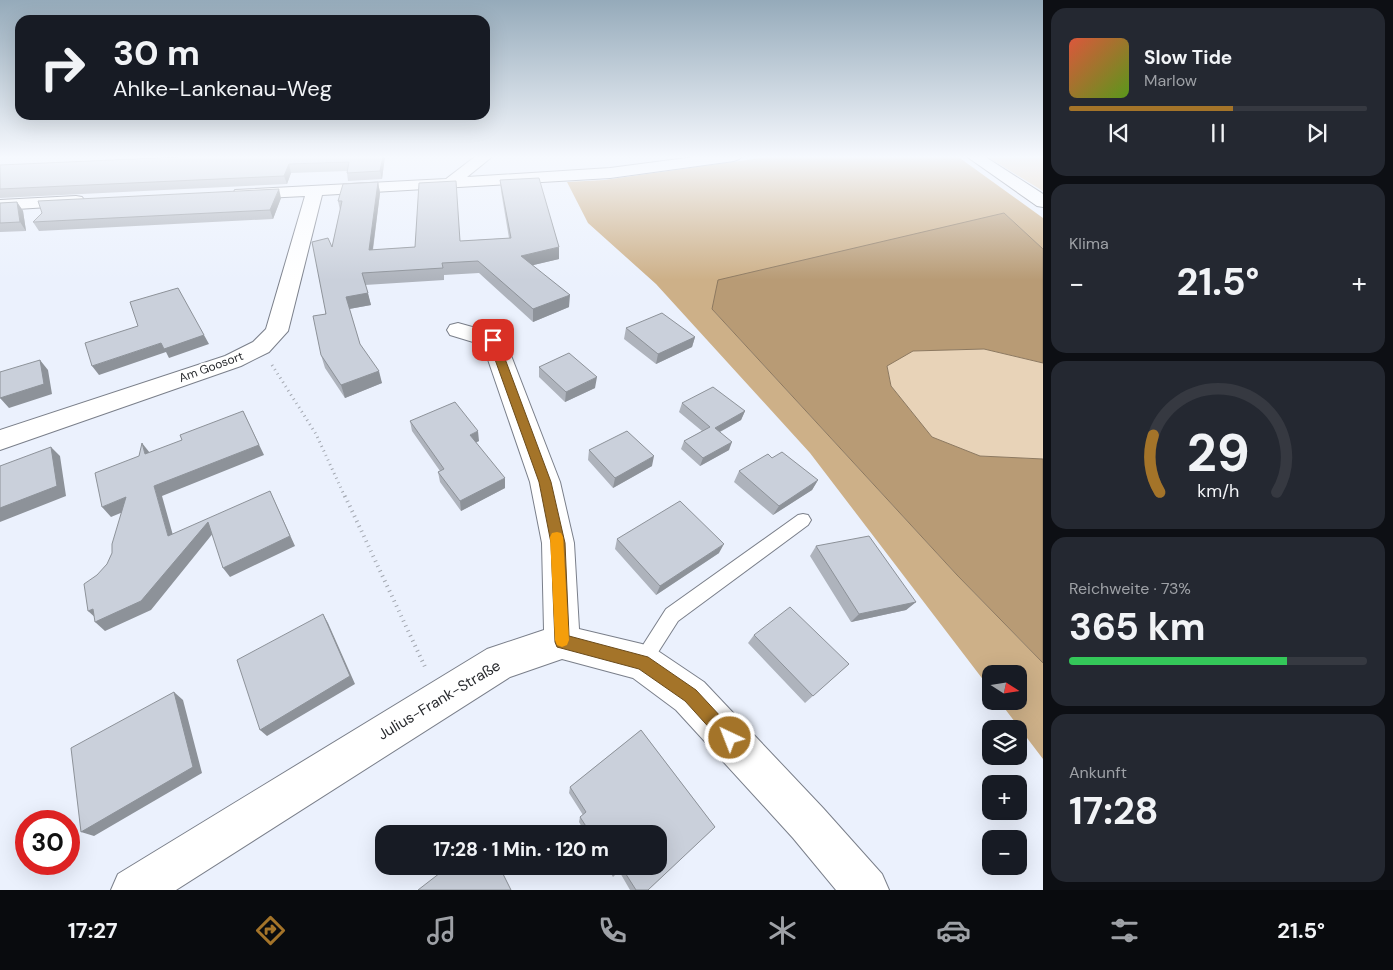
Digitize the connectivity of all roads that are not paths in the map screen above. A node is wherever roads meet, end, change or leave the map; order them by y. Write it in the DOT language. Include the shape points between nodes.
graph roads {
  1 [pos="313,198"];
  2 [pos="96,200"];
  3 [pos="0,205"];
  4 [pos="458,330"];
  5 [pos="0,440"];
  6 [pos="803,520"];
  7 [pos="562,642"];
  8 [pos="642,662"];
  9 [pos="134,890"];
  10 [pos="866,890"];
  1 -- 5 [label="street, Am Goosort" via="277,331 262,347 232,361"];
  2 -- 3 [label="street"];
  4 -- 7 [label="street" via="493,340 545,482 558,543"];
  6 -- 8 [label="lane" via="672,616"];
  7 -- 8 [label="street"];
  7 -- 9 [label="street, Julius-Frank-Straße" via="500,662"];
  8 -- 10 [label="street" via="690,696"];
}
